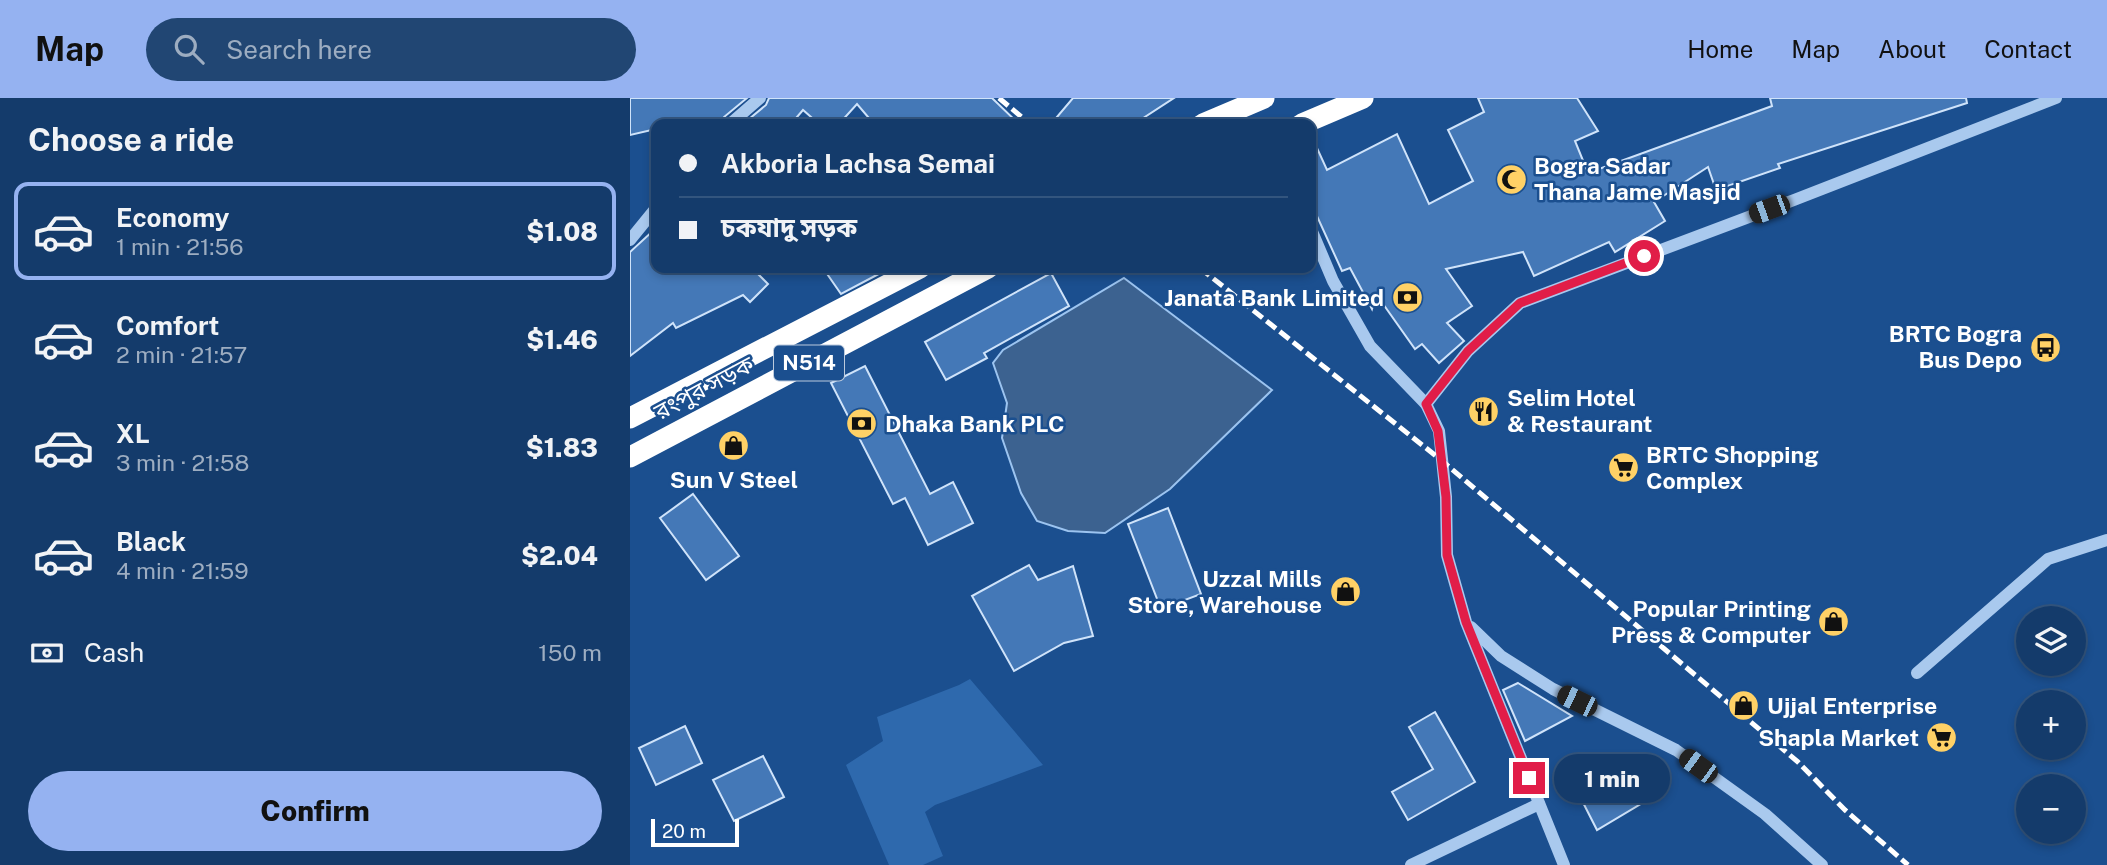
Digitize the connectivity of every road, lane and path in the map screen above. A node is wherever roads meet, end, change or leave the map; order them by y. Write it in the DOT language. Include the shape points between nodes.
graph roads {
  1 [pos="760,98"];
  2 [pos="1264,98"];
  3 [pos="1363,98"];
  4 [pos="2056,98"];
  5 [pos="736,119"];
  6 [pos="1215,119"];
  7 [pos="1314,119"];
  8 [pos="651,214"];
  9 [pos="630,240"];
  10 [pos="1316,241"];
  11 [pos="910,273"];
  12 [pos="979,273"];
  13 [pos="1426,404"];
  14 [pos="630,418"];
  15 [pos="630,457"];
  16 [pos="2107,540"];
  17 [pos="1466,622"];
  18 [pos="1917,673"];
  19 [pos="1539,804"];
  20 [pos="1411,865"];
  21 [pos="1564,865"];
  22 [pos="1822,865"];
  1 -- 5 [label="street"];
  2 -- 6 [label="highway"];
  3 -- 7 [label="highway"];
  4 -- 13 [label="street" via="1520,303 1468,351"];
  8 -- 9 [label="street"];
  10 -- 13 [label="street" via="1370,346"];
  11 -- 14 [label="highway, রংপুর সড়ক / N514"];
  12 -- 15 [label="highway, রংপুর সড়ক / N514"];
  13 -- 17 [label="street" via="1438,431 1447,555"];
  16 -- 18 [label="street" via="2048,559"];
  17 -- 19 [label="street"];
  17 -- 22 [label="street" via="1501,656 1553,689 1676,750 1765,814"];
  19 -- 20 [label="street"];
  19 -- 21 [label="street"];
}
